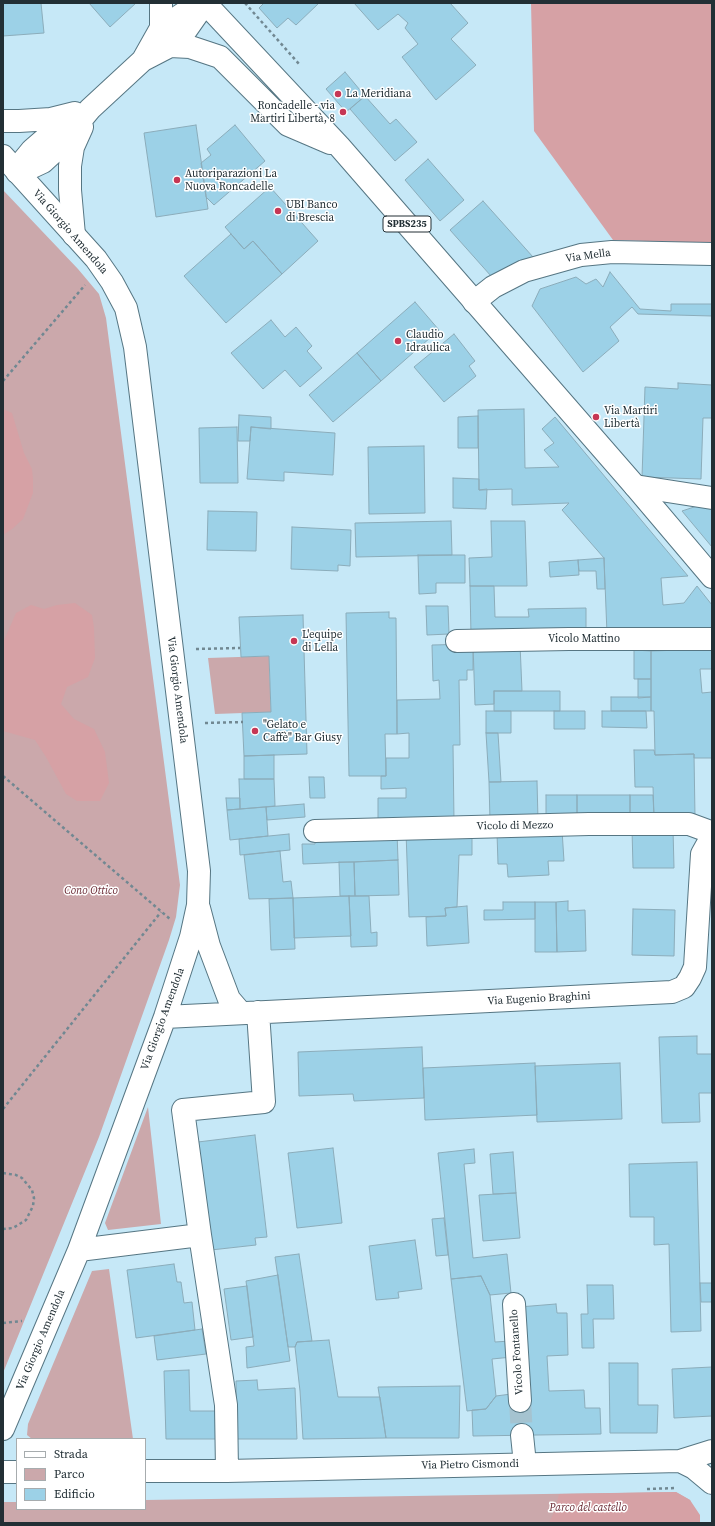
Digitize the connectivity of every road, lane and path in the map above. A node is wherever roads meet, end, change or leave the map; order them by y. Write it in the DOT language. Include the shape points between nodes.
graph roads {
  1 [pos="161,3"];
  2 [pos="205,3"];
  3 [pos="166,37"];
  4 [pos="90,109"];
  5 [pos="3,121"];
  6 [pos="339,146"];
  7 [pos="10,164"];
  8 [pos="74,235"];
  9 [pos="712,254"];
  10 [pos="100,266"];
  11 [pos="474,302"];
  12 [pos="3,381"];
  13 [pos="635,486"];
  14 [pos="712,498"];
  15 [pos="712,577"];
  16 [pos="712,639"];
  17 [pos="456,641"];
  18 [pos="240,648"];
  19 [pos="172,650"];
  20 [pos="243,722"];
  21 [pos="181,724"];
  22 [pos="3,776"];
  23 [pos="315,831"];
  24 [pos="712,834"];
  25 [pos="712,842"];
  26 [pos="198,905"];
  27 [pos="162,912"];
  28 [pos="191,937"];
  29 [pos="250,1013"];
  30 [pos="165,1017"];
  31 [pos="3,1109"];
  32 [pos="3,1173"];
  33 [pos="3,1229"];
  34 [pos="200,1235"];
  35 [pos="79,1250"];
  36 [pos="514,1304"];
  37 [pos="520,1401"];
  38 [pos="3,1429"];
  39 [pos="522,1435"];
  40 [pos="711,1452"];
  41 [pos="680,1461"];
  42 [pos="524,1464"];
  43 [pos="146,1471"];
  44 [pos="227,1471"];
  45 [pos="3,1472"];
  46 [pos="16,1472"];
  47 [pos="712,1483"];
  1 -- 3 [label="street"];
  2 -- 3 [label="street" via="184,33"];
  2 -- 6 [label="street, SPBS235"];
  3 -- 4 [label="street"];
  3 -- 6 [label="street" via="220,57 288,125"];
  4 -- 5 [label="street" via="51,118"];
  4 -- 7 [label="street"];
  4 -- 8 [label="street" via="73,147 70,166"];
  6 -- 11 [label="street, SPBS235"];
  7 -- 8 [label="street, Via Giorgio Amendola"];
  8 -- 10 [label="street, Via Giorgio Amendola"];
  9 -- 11 [label="street, Via Mella" via="612,252 581,255 524,271 492,287"];
  10 -- 12 [label="path"];
  10 -- 19 [label="street, Via Giorgio Amendola" via="126,308 135,347"];
  11 -- 13 [label="street, SPBS235"];
  13 -- 14 [label="street"];
  13 -- 15 [label="street, SPBS235"];
  16 -- 17 [label="street, Vicolo Mattino"];
  18 -- 19 [label="path"];
  19 -- 21 [label="street, Via Giorgio Amendola"];
  20 -- 21 [label="path"];
  21 -- 26 [label="street, Via Giorgio Amendola" via="199,871"];
  22 -- 27 [label="path"];
  23 -- 24 [label="street, Vicolo di Mezzo" via="689,824"];
  25 -- 29 [label="street, Via Eugenio Braghini" via="702,854 695,967 684,987 672,992"];
  26 -- 28 [label="street, Via Giorgio Amendola"];
  26 -- 29 [label="street" via="209,946 229,999"];
  27 -- 28 [label="path"];
  27 -- 31 [label="path"];
  28 -- 30 [label="street, Via Giorgio Amendola"];
  29 -- 30 [label="street, Via Eugenio Braghini"];
  29 -- 34 [label="street" via="264,1102 183,1110"];
  30 -- 35 [label="street, Via Giorgio Amendola"];
  32 -- 33 [label="path" via="16,1174 22,1178 32,1190 34,1198 26,1220 13,1228"];
  34 -- 35 [label="street"];
  34 -- 44 [label="street" via="226,1405"];
  35 -- 38 [label="street, Via Giorgio Amendola"];
  36 -- 37 [label="street, Vicolo Fontanello"];
  39 -- 42 [label="street"];
  40 -- 41 [label="street, Via Pietro Cismondi"];
  41 -- 42 [label="street, Via Pietro Cismondi"];
  41 -- 47 [label="street" via="694,1468"];
  42 -- 44 [label="street, Via Pietro Cismondi"];
  43 -- 44 [label="street, Via Pietro Cismondi"];
  45 -- 46 [label="street"];
}
